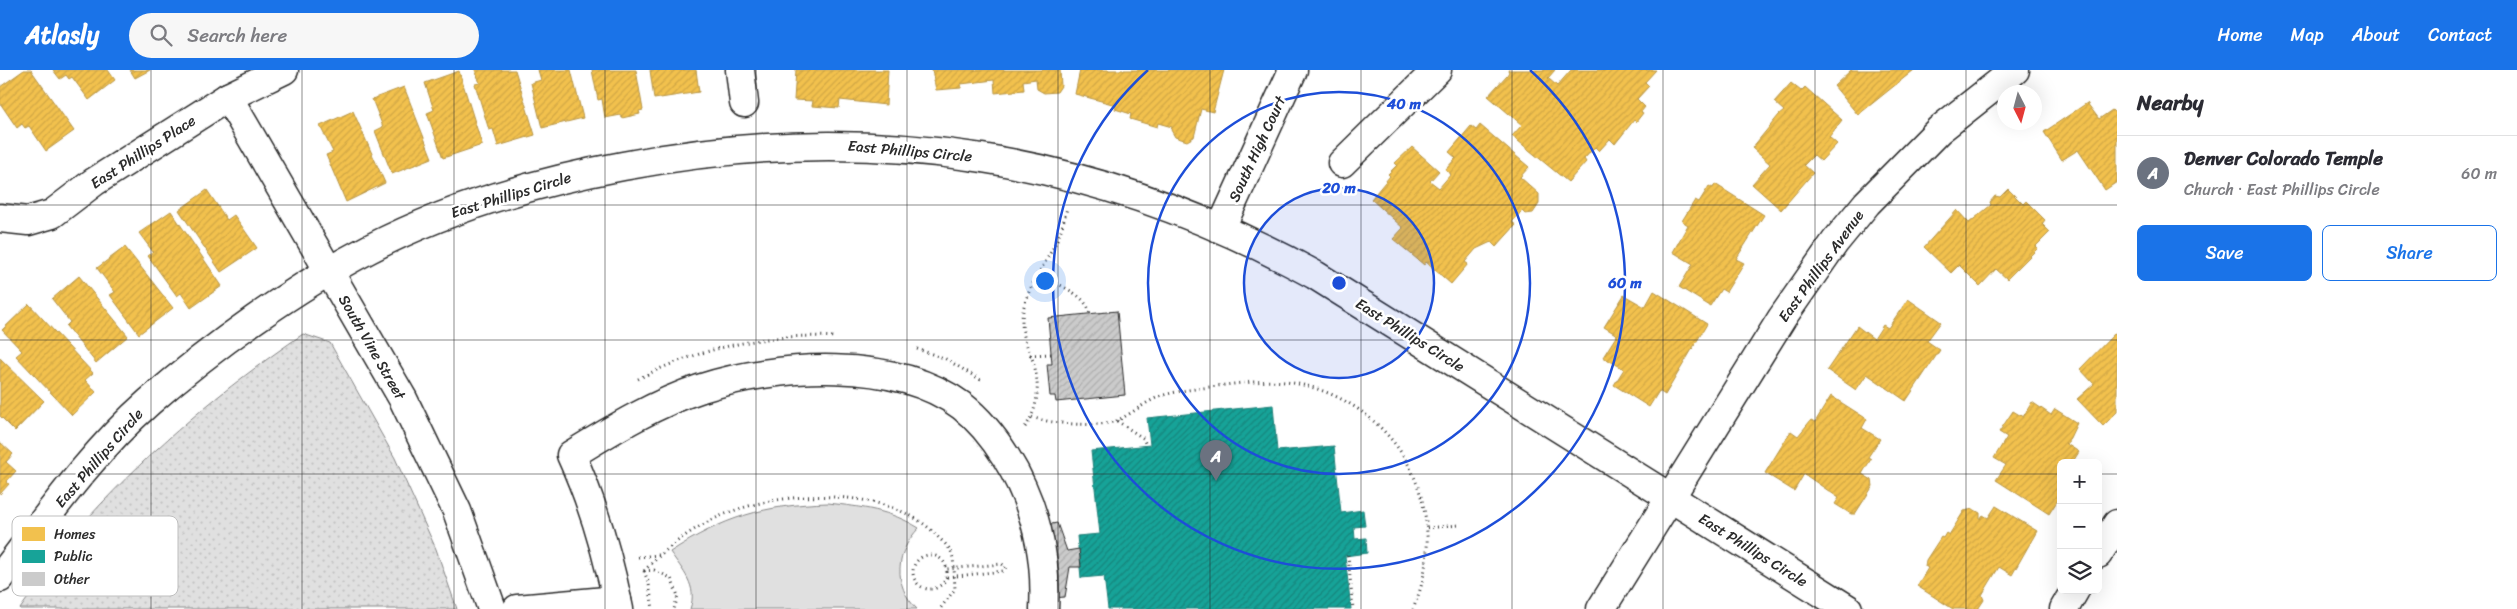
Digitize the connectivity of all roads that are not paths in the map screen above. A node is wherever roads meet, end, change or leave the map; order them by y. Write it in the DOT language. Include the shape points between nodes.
graph roads {
  1 [pos="284,70"];
  2 [pos="740,70"];
  3 [pos="1293,70"];
  4 [pos="1438,70"];
  5 [pos="2015,70"];
  6 [pos="228,98"];
  7 [pos="744,104"];
  8 [pos="1342,163"];
  9 [pos="0,218"];
  10 [pos="1221,228"];
  11 [pos="329,271"];
  12 [pos="1671,498"];
  13 [pos="50,516"];
  14 [pos="2117,524"];
  15 [pos="2101,549"];
  16 [pos="12,563"];
  17 [pos="0,578"];
  18 [pos="2073,594"];
  19 [pos="618,604"];
  20 [pos="492,609"];
  21 [pos="517,609"];
  22 [pos="1044,609"];
  23 [pos="1600,609"];
  24 [pos="1848,609"];
  25 [pos="2064,609"];
  1 -- 6 [label="street, East Phillips Place"];
  2 -- 7 [label="street"];
  3 -- 10 [label="street, South High Court"];
  4 -- 8 [label="street"];
  5 -- 12 [label="street, East Phillips Avenue" via="1939,130 1867,203 1835,242 1782,318"];
  6 -- 9 [label="street, East Phillips Place" via="94,182 52,214 28,221"];
  6 -- 11 [label="street, South Vine Street"];
  10 -- 11 [label="street, East Phillips Circle" via="1111,187 1000,160 889,147 772,146 649,161 522,189 414,228"];
  10 -- 12 [label="street, East Phillips Circle" via="1315,275"];
  11 -- 13 [label="street, East Phillips Circle" via="238,333 146,404 108,443"];
  11 -- 20 [label="street, South Vine Street" via="438,467 475,556"];
  12 -- 23 [label="street, East Phillips Avenue"];
  12 -- 24 [label="street, East Phillips Circle"];
  14 -- 15 [label="street"];
  16 -- 17 [label="street, East Phillips Circle"];
  18 -- 25 [label="street"];
  19 -- 21 [label="street"];
  19 -- 22 [label="street" via="598,521 572,455 638,416 701,388 761,374 831,370 892,375 923,384 962,406 980,422 1012,467 1029,503 1043,556"];
}
